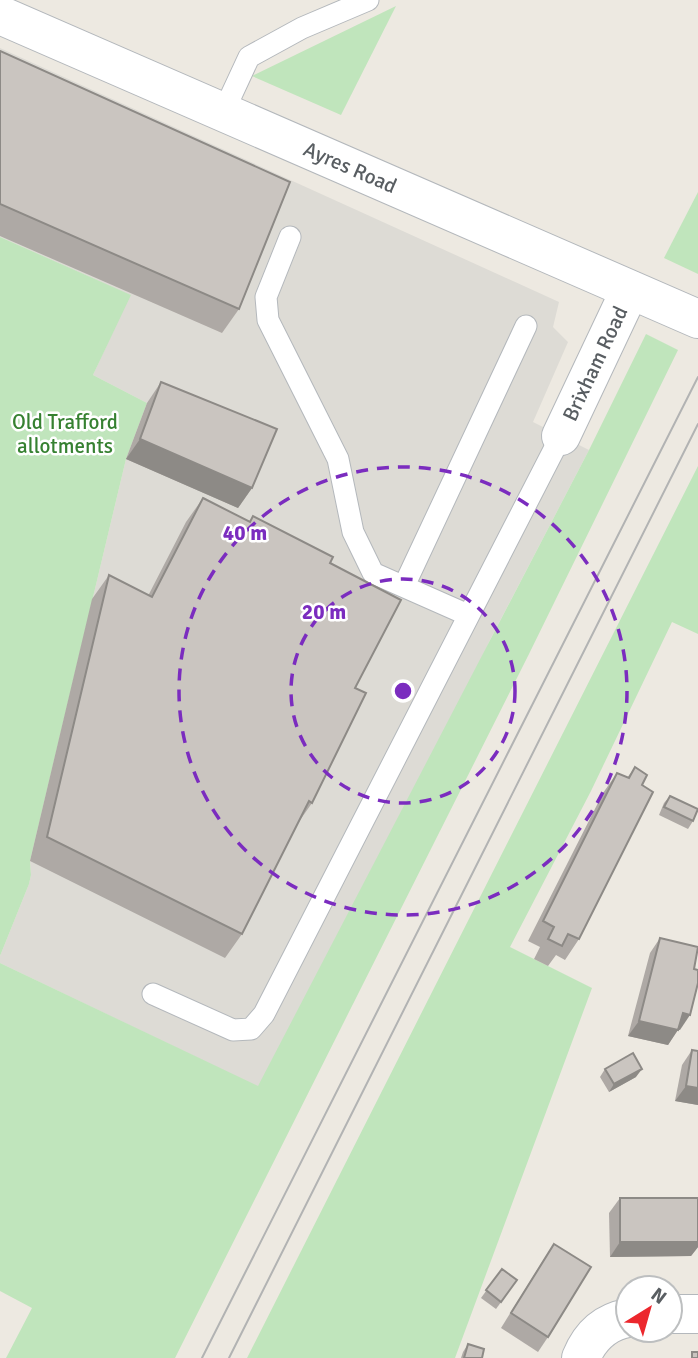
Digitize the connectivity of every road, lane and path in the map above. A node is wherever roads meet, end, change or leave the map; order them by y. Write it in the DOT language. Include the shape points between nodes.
graph roads {
  1 [pos="368,0"];
  2 [pos="0,15"];
  3 [pos="223,113"];
  4 [pos="290,237"];
  5 [pos="638,293"];
  6 [pos="698,319"];
  7 [pos="526,326"];
  8 [pos="561,436"];
  9 [pos="404,586"];
  10 [pos="468,615"];
  11 [pos="153,994"];
  12 [pos="614,1322"];
  13 [pos="581,1358"];
  1 -- 3 [label="lane" via="302,27 249,57"];
  2 -- 3 [label="street, Ayres Road"];
  3 -- 5 [label="street, Ayres Road"];
  4 -- 9 [label="lane" via="266,297 268,320 338,459 353,532 373,573"];
  5 -- 6 [label="street, Ayres Road"];
  5 -- 8 [label="street, Brixham Road"];
  7 -- 9 [label="lane"];
  8 -- 10 [label="lane"];
  9 -- 10 [label="lane"];
  10 -- 11 [label="lane" via="264,1014 251,1029 233,1030"];
  12 -- 13 [label="street" via="599,1331"];
}
